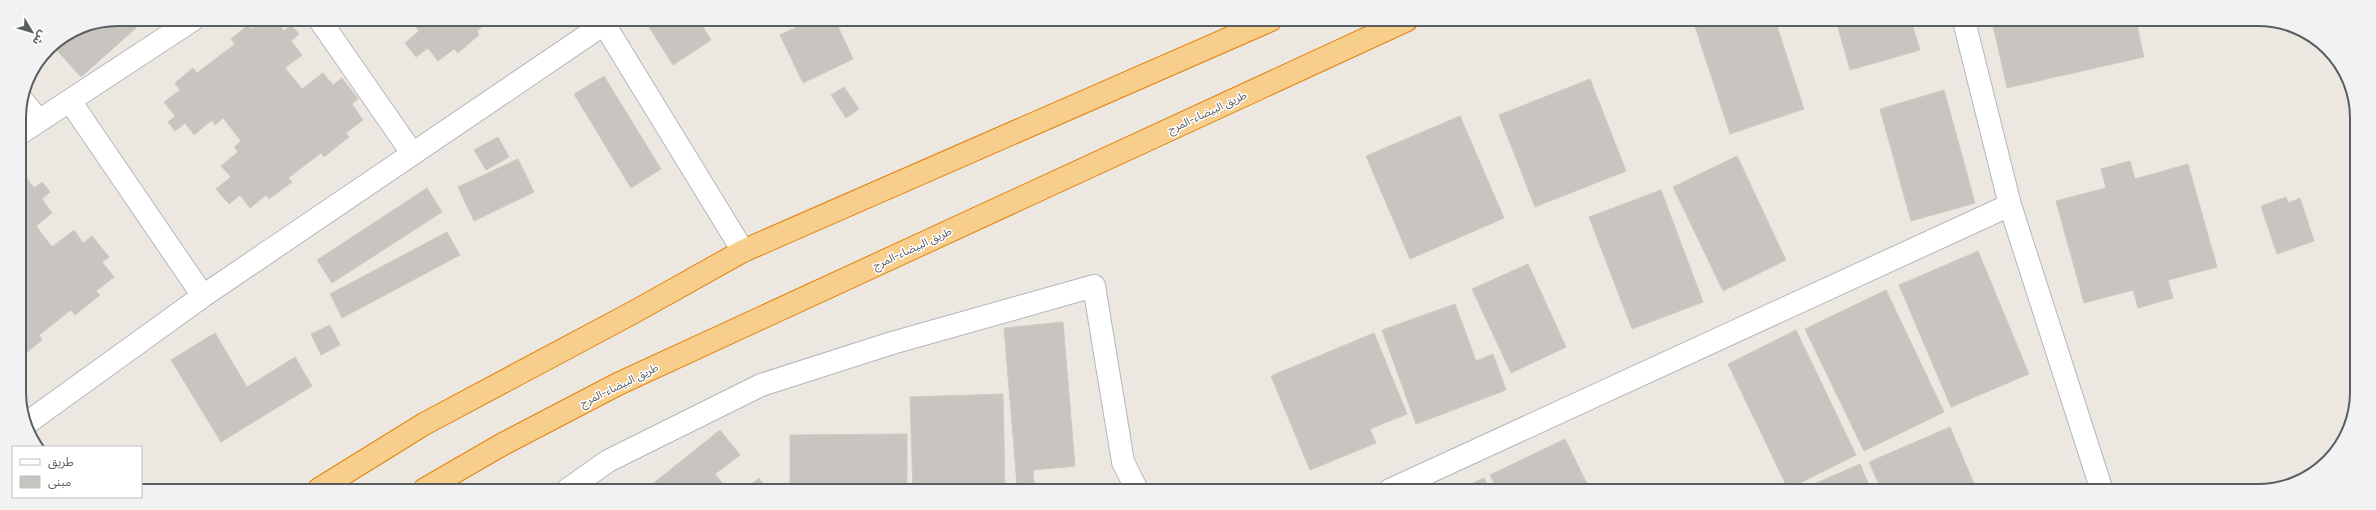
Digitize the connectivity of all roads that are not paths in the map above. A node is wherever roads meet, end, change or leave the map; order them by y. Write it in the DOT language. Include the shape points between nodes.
graph roads {
  1 [pos="183,26"];
  2 [pos="325,26"];
  3 [pos="596,26"];
  4 [pos="604,26"];
  5 [pos="1247,26"];
  6 [pos="1394,26"];
  7 [pos="1965,26"];
  8 [pos="70,101"];
  9 [pos="27,106"];
  10 [pos="39,121"];
  11 [pos="26,129"];
  12 [pos="412,153"];
  13 [pos="2010,205"];
  14 [pos="743,251"];
  15 [pos="203,296"];
  16 [pos="31,420"];
  17 [pos="327,484"];
  18 [pos="434,484"];
  19 [pos="575,484"];
  20 [pos="1134,484"];
  21 [pos="1403,484"];
  22 [pos="2100,484"];
  1 -- 8 [label="street"];
  2 -- 12 [label="street"];
  3 -- 12 [label="street"];
  4 -- 14 [label="street"];
  5 -- 14 [label="highway"];
  6 -- 18 [label="highway, طريق البيضاء-المرج" via="618,384 503,444"];
  7 -- 13 [label="street"];
  8 -- 10 [label="street"];
  8 -- 15 [label="street"];
  9 -- 10 [label="street"];
  10 -- 11 [label="street"];
  12 -- 15 [label="street"];
  13 -- 21 [label="street"];
  13 -- 22 [label="street"];
  14 -- 17 [label="highway" via="424,424"];
  15 -- 16 [label="street"];
  19 -- 20 [label="street" via="608,461 761,385 892,343 1094,286 1123,462"];
}
